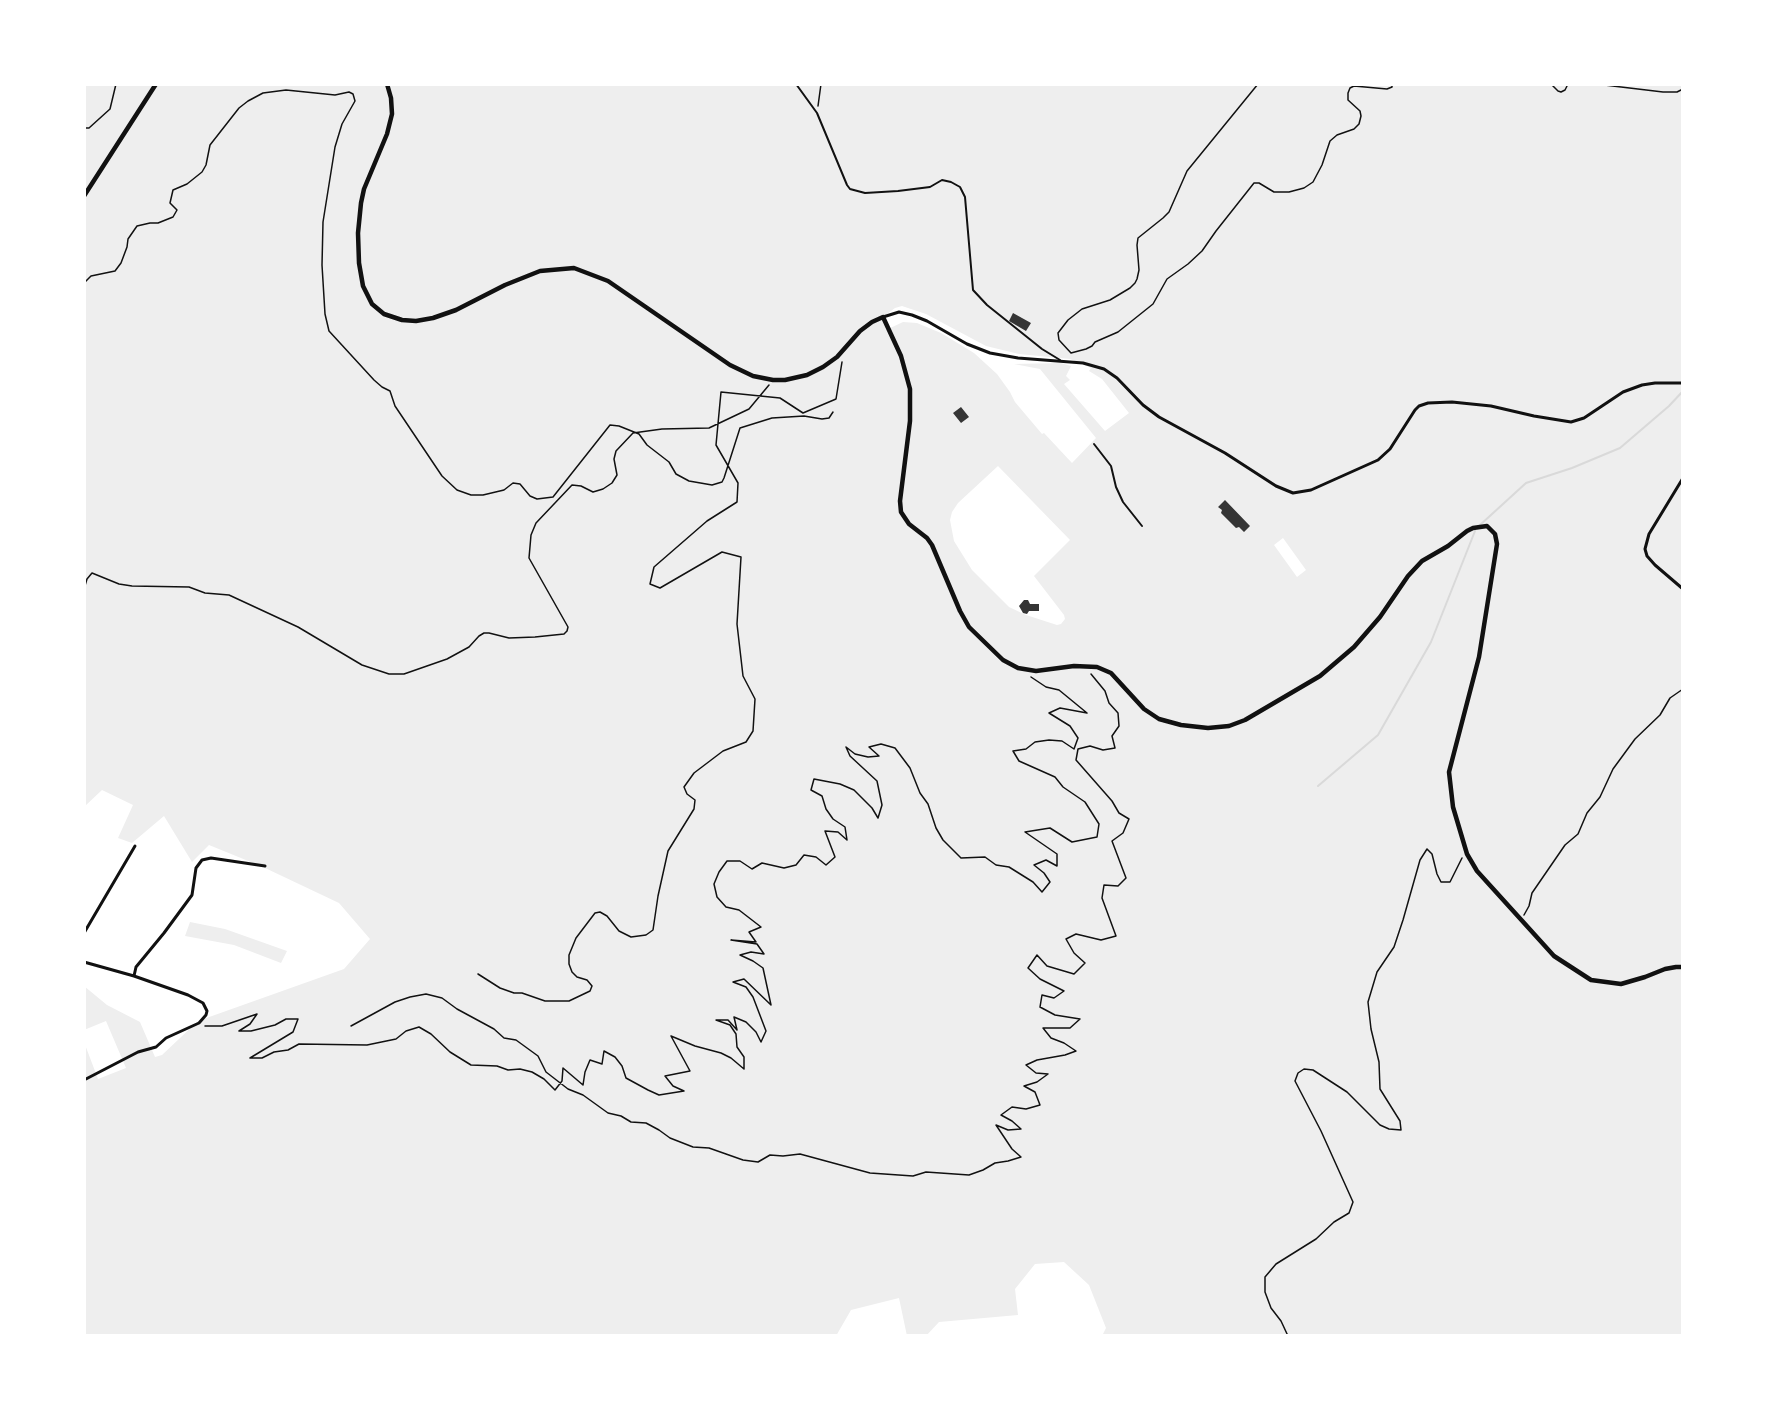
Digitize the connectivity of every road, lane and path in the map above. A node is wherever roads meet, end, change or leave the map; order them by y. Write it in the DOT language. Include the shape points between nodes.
graph roads {
  1 [pos="116,84"];
  2 [pos="156,84"];
  3 [pos="387,84"];
  4 [pos="796,84"];
  5 [pos="821,84"];
  6 [pos="1258,84"];
  7 [pos="1392,84"];
  8 [pos="1551,84"];
  9 [pos="1568,84"];
  10 [pos="1596,84"];
  11 [pos="1683,88"];
  12 [pos="817,113"];
  13 [pos="84,128"];
  14 [pos="84,196"];
  15 [pos="883,317"];
  16 [pos="1060,360"];
  17 [pos="842,362"];
  18 [pos="773,380"];
  19 [pos="1683,383"];
  20 [pos="760,396"];
  21 [pos="718,424"];
  22 [pos="1094,444"];
  23 [pos="1683,478"];
  24 [pos="1142,526"];
  25 [pos="84,589"];
  26 [pos="1683,589"];
  27 [pos="1085,666"];
  28 [pos="1025,670"];
  29 [pos="1683,689"];
  30 [pos="135,846"];
  31 [pos="1467,854"];
  32 [pos="265,866"];
  33 [pos="1521,920"];
  34 [pos="84,933"];
  35 [pos="84,962"];
  36 [pos="1683,968"];
  37 [pos="478,974"];
  38 [pos="134,976"];
  39 [pos="192,1026"];
  40 [pos="351,1026"];
  41 [pos="84,1080"];
  42 [pos="561,1083"];
  43 [pos="1288,1336"];
  1 -- 13 [label="path" via="110,109"];
  2 -- 14 [label="main road"];
  3 -- 18 [label="main road" via="392,114 364,189 358,233 363,286 372,304 384,314 402,320 433,318 540,270 574,268 608,281 730,365"];
  4 -- 12 [label="street"];
  5 -- 12 [label="path"];
  6 -- 7 [label="path" via="1187,171 1169,212 1138,238 1138,274 1130,288 1082,309 1058,333 1071,353 1118,332 1153,304 1167,279 1202,251 1254,183 1274,192 1289,192 1313,182 1330,141 1359,124 1361,116 1348,100 1350,88 1387,89"];
  8 -- 9 [label="path" via="1561,92"];
  10 -- 11 [label="path" via="1664,92"];
  12 -- 16 [label="street" via="852,190 898,191 942,180 960,187 965,197 973,290"];
  15 -- 16 [label="street" via="899,312 912,315 990,353"];
  15 -- 18 [label="main road" via="860,331 823,367 807,375"];
  15 -- 28 [label="main road" via="901,356 910,390 901,512 932,545 969,627 1005,662"];
  16 -- 19 [label="street" via="1109,372 1159,417 1293,493 1311,490 1378,460 1390,449 1415,410 1428,403 1491,406 1571,422 1642,385"];
  17 -- 20 [label="path" via="836,399 803,413 780,398"];
  18 -- 20 [label="path"];
  20 -- 21 [label="path" via="749,408"];
  20 -- 21 [label="path" via="721,392"];
  21 -- 25 [label="path" via="709,428 633,433 616,451 617,475 612,483 593,492 572,485 536,523 530,558 568,627 564,634 509,638 484,633 447,659 404,674 389,674 362,665 298,627 229,595 189,587 119,584 92,573"];
  21 -- 37 [label="path" via="716,446 738,483 737,502 707,521 654,567 650,584 660,588 722,552 741,557 737,624 743,675 755,699 753,731 746,742 723,751 694,773 684,787 695,800 694,808 668,851 653,930 632,937 619,931 600,912 576,938 569,964 572,972 592,986 590,991 569,1001 545,1001 500,988"];
  22 -- 24 [label="street" via="1111,466 1123,502"];
  23 -- 26 [label="street" via="1649,534 1645,549 1651,561"];
  27 -- 28 [label="main road"];
  27 -- 31 [label="main road" via="1108,671 1159,719 1208,728 1229,726 1320,676 1354,647 1422,561 1467,531 1487,526 1495,534 1497,544 1479,657 1449,772 1453,807"];
  27 -- 42 [label="path" via="1118,713 1119,726 1112,736 1115,748 1078,749 1076,760 1119,813 1129,819 1123,833 1112,841 1126,878 1118,886 1104,885 1102,898 1116,936 1101,940 1076,934 1066,939 1085,963 1074,974 1047,966 1037,955 1028,968 1064,991 1054,998 1042,995 1040,1007 1080,1019 1070,1028 1043,1028 1051,1038 1076,1051 1026,1065 1036,1073 1048,1074 1024,1086 1035,1092 1040,1105 1012,1107 1001,1115 1021,1129 1008,1130 996,1125 1021,1157 969,1175 926,1172 913,1176 870,1173 800,1154 770,1155 758,1162 743,1160 709,1148 693,1147 646,1123 608,1113"];
  28 -- 42 [label="path" via="1035,681 1059,690 1087,713 1060,708 1049,713 1070,726 1078,738 1074,749 1062,741 1049,740 1013,751 1019,761 1055,777 1085,802 1099,824 1097,837 1072,842 1050,828 1025,832 1057,854 1057,866 1046,860 1034,865 1050,882 1042,892 1009,867 996,865 985,857 961,858 943,840 910,768 894,748 881,744 870,747 879,756 868,757 846,747 854,761 877,781 882,805 878,818 854,790 814,779 811,790 822,796 833,819 845,827 847,840 838,832 825,831 835,857 826,865 816,857 804,855 796,865 762,863 752,869 740,861 727,861 714,884 717,897 726,907 739,910 761,927 749,932 756,942 731,940 757,944 764,954 740,955 763,968 771,1005 744,979 733,982 746,987 753,996 766,1031 761,1042 746,1022 734,1017 737,1030 728,1020 716,1020 730,1024 744,1057 744,1069 721,1053 671,1035 690,1071 665,1076 673,1086 684,1090 659,1095 648,1090 626,1078 615,1057 604,1051 602,1064 590,1060 584,1084 563,1068"];
  29 -- 33 [label="path" via="1670,698 1613,769 1578,834 1565,845 1532,893"];
  30 -- 34 [label="street"];
  31 -- 33 [label="main road"];
  31 -- 43 [label="path" via="1450,882 1441,882 1427,849 1420,860 1394,947 1377,972 1368,1002 1380,1089 1400,1121 1401,1130 1380,1125 1347,1092 1313,1070 1304,1069 1294,1081 1353,1202 1349,1213 1276,1264 1265,1277 1271,1308"];
  32 -- 38 [label="street" via="202,860 196,868 192,895 136,967"];
  33 -- 36 [label="main road" via="1554,957 1591,980 1621,984 1665,969"];
  35 -- 38 [label="street"];
  38 -- 39 [label="street" via="203,1004 206,1015"];
  39 -- 41 [label="street"];
  39 -- 42 [label="path" via="222,1026 257,1014 239,1031 251,1031 298,1019 293,1032 250,1058 262,1058 299,1044 367,1045 396,1039 419,1027 471,1065 526,1070 555,1090"];
  40 -- 42 [label="path" via="410,997 426,994 442,998 504,1038 516,1040 538,1056 546,1072"];
}
